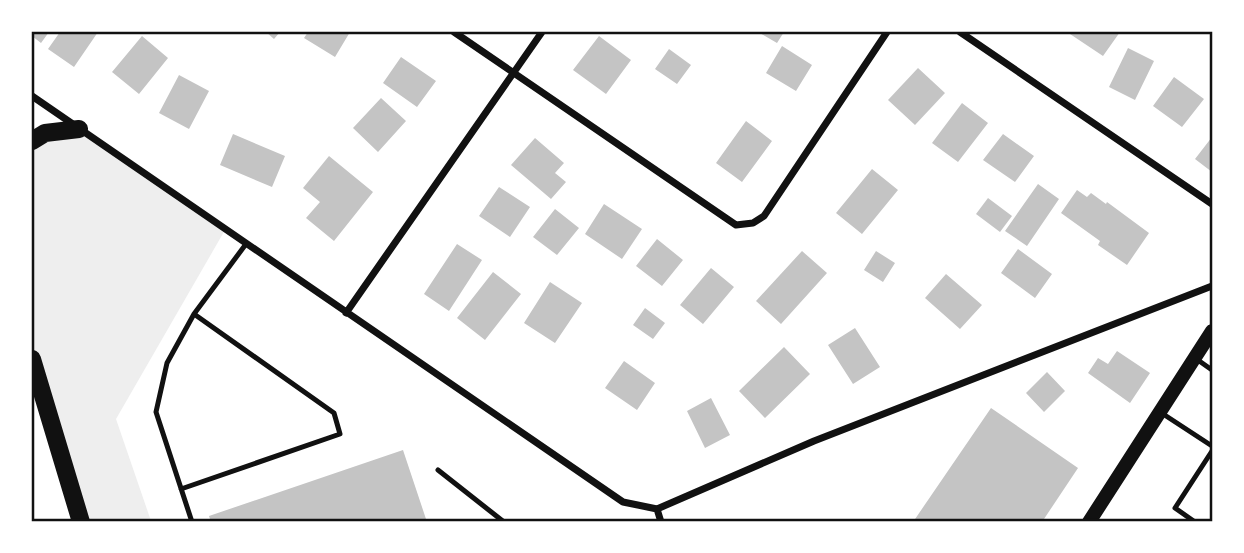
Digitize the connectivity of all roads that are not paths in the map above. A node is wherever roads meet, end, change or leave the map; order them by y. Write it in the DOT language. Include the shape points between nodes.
graph roads {
  1 [pos="454,32"];
  2 [pos="542,32"];
  3 [pos="887,32"];
  4 [pos="960,32"];
  5 [pos="514,72"];
  6 [pos="32,96"];
  7 [pos="79,129"];
  8 [pos="32,141"];
  9 [pos="1213,204"];
  10 [pos="246,244"];
  11 [pos="1213,286"];
  12 [pos="346,313"];
  13 [pos="194,314"];
  14 [pos="1213,331"];
  15 [pos="1195,358"];
  16 [pos="32,365"];
  17 [pos="1213,370"];
  18 [pos="1160,412"];
  19 [pos="1213,449"];
  20 [pos="438,470"];
  21 [pos="181,489"];
  22 [pos="657,509"];
  23 [pos="81,522"];
  24 [pos="192,522"];
  25 [pos="504,522"];
  26 [pos="661,522"];
  27 [pos="1089,522"];
  28 [pos="1195,522"];
  1 -- 5 [label="street"];
  2 -- 5 [label="street"];
  3 -- 5 [label="street" via="764,216 736,225"];
  4 -- 9 [label="street"];
  5 -- 12 [label="street"];
  6 -- 7 [label="street"];
  7 -- 8 [label="main road" via="45,133"];
  7 -- 10 [label="street"];
  10 -- 12 [label="street"];
  10 -- 13 [label="lane"];
  11 -- 22 [label="street" via="814,441"];
  12 -- 22 [label="street" via="623,502"];
  13 -- 21 [label="lane" via="167,363 156,412"];
  13 -- 21 [label="lane" via="334,413 340,434"];
  14 -- 15 [label="main road"];
  15 -- 17 [label="lane"];
  15 -- 18 [label="main road"];
  16 -- 23 [label="main road"];
  18 -- 19 [label="lane"];
  18 -- 27 [label="main road"];
  19 -- 28 [label="lane" via="1175,508"];
  20 -- 25 [label="lane"];
  21 -- 24 [label="lane"];
  22 -- 26 [label="street"];
}
